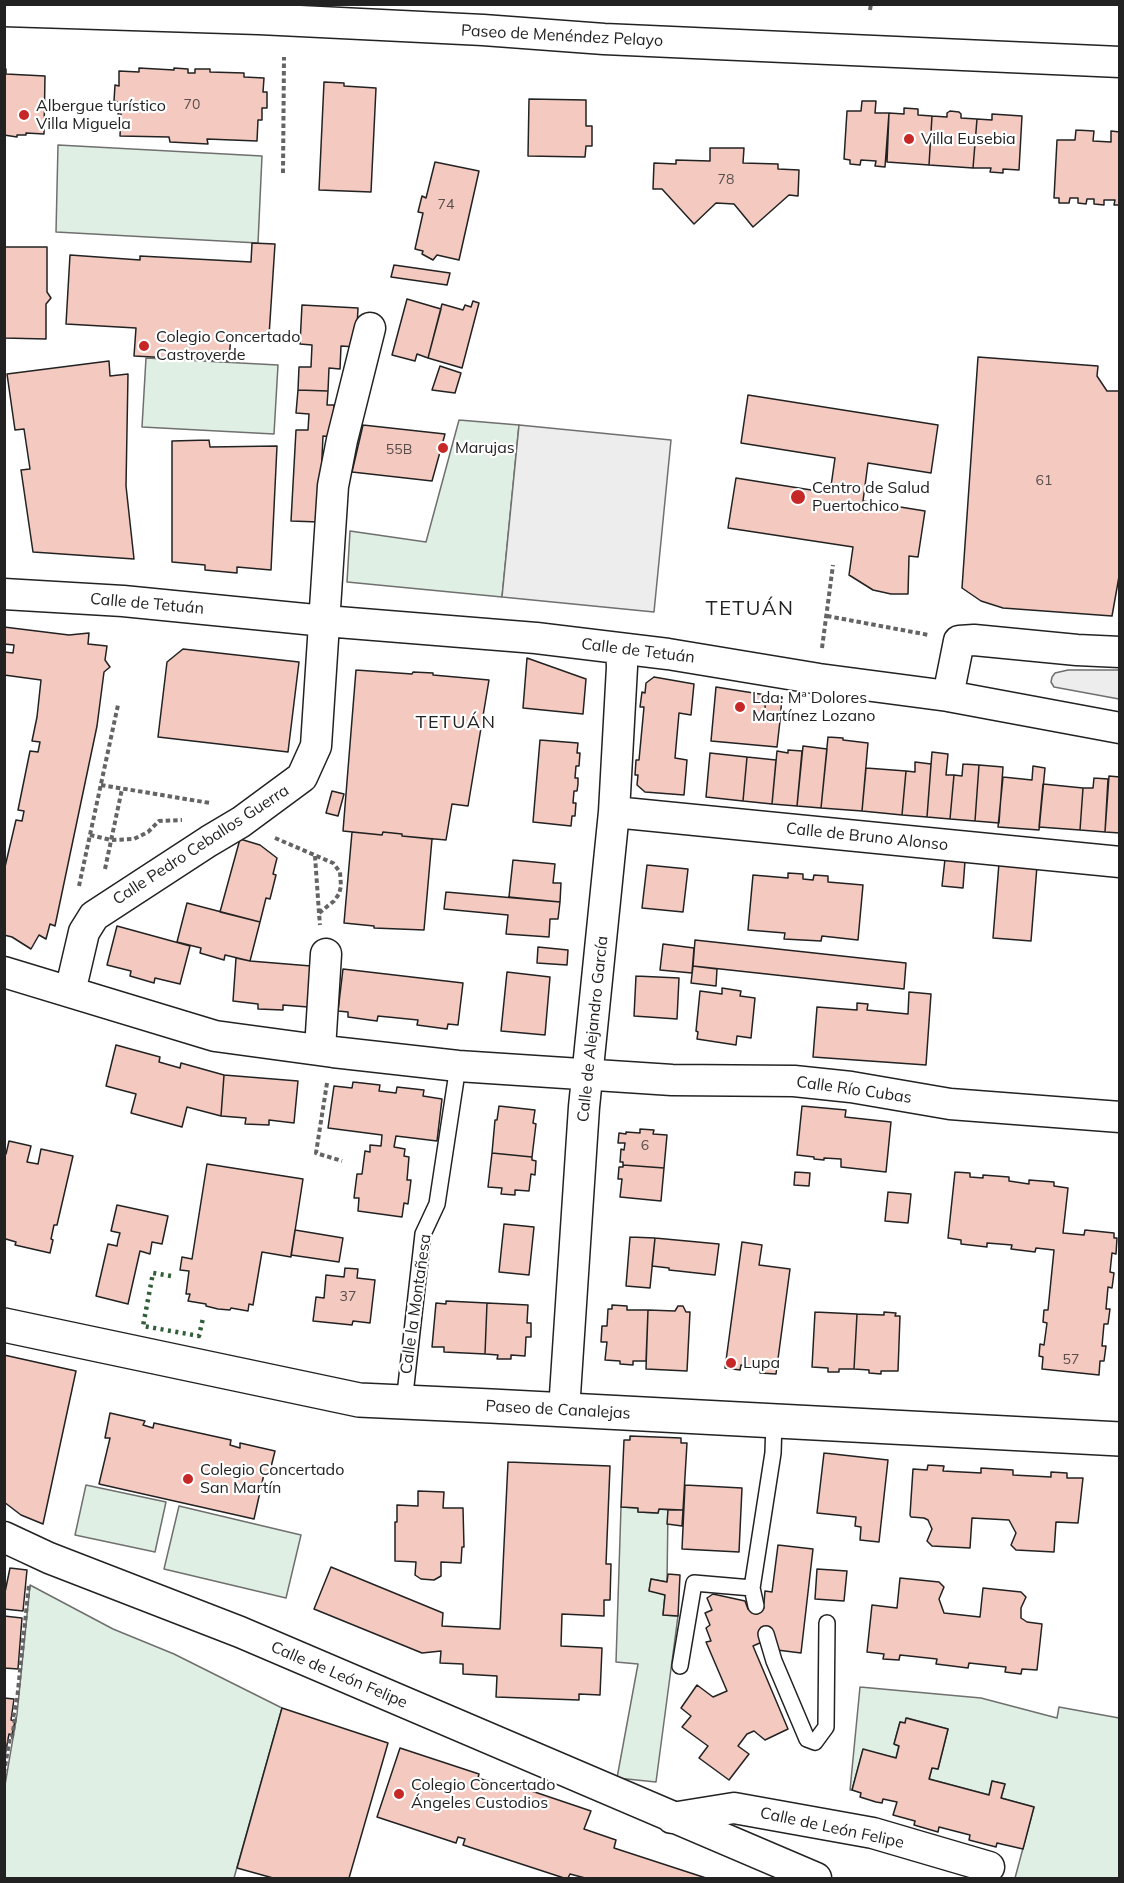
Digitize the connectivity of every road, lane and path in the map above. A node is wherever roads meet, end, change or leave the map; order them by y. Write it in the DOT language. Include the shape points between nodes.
graph roads {
  1 [pos="4,11"];
  2 [pos="284,57"];
  3 [pos="1119,62"];
  4 [pos="283,173"];
  5 [pos="370,328"];
  6 [pos="834,565"];
  7 [pos="4,594"];
  8 [pos="827,616"];
  9 [pos="325,621"];
  10 [pos="959,641"];
  11 [pos="621,649"];
  12 [pos="1119,652"];
  13 [pos="821,656"];
  14 [pos="948,696"];
  15 [pos="118,705"];
  16 [pos="1119,728"];
  17 [pos="101,785"];
  18 [pos="122,789"];
  19 [pos="256,810"];
  20 [pos="614,812"];
  21 [pos="90,835"];
  22 [pos="276,838"];
  23 [pos="111,840"];
  24 [pos="209,841"];
  25 [pos="315,856"];
  26 [pos="1119,862"];
  27 [pos="105,871"];
  28 [pos="77,895"];
  29 [pos="319,913"];
  30 [pos="326,954"];
  31 [pos="4,972"];
  32 [pos="70,992"];
  33 [pos="320,1050"];
  34 [pos="458,1066"];
  35 [pos="588,1074"];
  36 [pos="326,1087"];
  37 [pos="1119,1117"];
  38 [pos="342,1161"];
  39 [pos="4,1325"];
  40 [pos="404,1403"];
  41 [pos="564,1410"];
  42 [pos="774,1421"];
  43 [pos="1119,1439"];
  44 [pos="13,1547"];
  45 [pos="752,1587"];
  46 [pos="756,1606"];
  47 [pos="827,1623"];
  48 [pos="766,1634"];
  49 [pos="680,1666"];
  50 [pos="4,1773"];
  51 [pos="672,1818"];
  52 [pos="988,1867"];
  53 [pos="816,1878"];
  1 -- 3 [label="street, Paseo de Menéndez Pelayo" via="259,19"];
  2 -- 4 [label="path"];
  5 -- 9 [label="street" via="333,486"];
  6 -- 8 [label="path"];
  7 -- 9 [label="street, Calle de Tetuán"];
  8 -- 10 [label="path"];
  8 -- 13 [label="path"];
  9 -- 11 [label="street, Calle de Tetuán"];
  9 -- 19 [label="street, Calle Pedro Ceballos Guerra" via="316,746 302,777"];
  10 -- 12 [label="street"];
  10 -- 14 [label="street"];
  11 -- 14 [label="street, Calle de Tetuán"];
  11 -- 20 [label="street, Calle de Alejandro García"];
  14 -- 16 [label="street, Calle de Tetuán"];
  15 -- 17 [label="path"];
  17 -- 18 [label="path"];
  17 -- 21 [label="path"];
  18 -- 19 [label="path"];
  18 -- 23 [label="path"];
  19 -- 24 [label="street, Calle Pedro Ceballos Guerra"];
  20 -- 26 [label="street, Calle de Bruno Alonso"];
  20 -- 35 [label="street, Calle de Alejandro García"];
  21 -- 23 [label="path"];
  21 -- 28 [label="path"];
  22 -- 25 [label="path"];
  23 -- 24 [label="path" via="134,839 159,821 182,819"];
  23 -- 27 [label="path"];
  24 -- 32 [label="street, Calle Pedro Ceballos Guerra" via="94,916 84,932"];
  25 -- 29 [label="path"];
  25 -- 29 [label="path" via="333,863 340,872 341,886 334,901"];
  29 -- 30 [label="path"];
  30 -- 33 [label="street"];
  31 -- 32 [label="street"];
  32 -- 33 [label="street" via="215,1036"];
  33 -- 34 [label="street"];
  34 -- 35 [label="street"];
  34 -- 40 [label="lane, Calle la Montañesa" via="437,1204 423,1234"];
  35 -- 37 [label="street, Calle Río Cubas" via="672,1080 794,1081 950,1104"];
  35 -- 41 [label="street, Calle de Alejandro García"];
  36 -- 38 [label="path" via="316,1153"];
  39 -- 40 [label="street, Paseo de Canalejas" via="359,1401"];
  40 -- 41 [label="street, Paseo de Canalejas"];
  41 -- 42 [label="street, Paseo de Canalejas"];
  42 -- 43 [label="street, Paseo de Canalejas"];
  42 -- 45 [label="lane" via="773,1454"];
  44 -- 50 [label="path" via="17,1700"];
  44 -- 51 [label="street, Calle de León Felipe" via="240,1632"];
  45 -- 46 [label="lane"];
  45 -- 49 [label="lane" via="694,1583"];
  47 -- 48 [label="lane" via="826,1727 815,1742 807,1739"];
  51 -- 52 [label="street, Calle de León Felipe" via="734,1808 873,1833"];
  51 -- 53 [label="street, Calle de León Felipe"];
}
